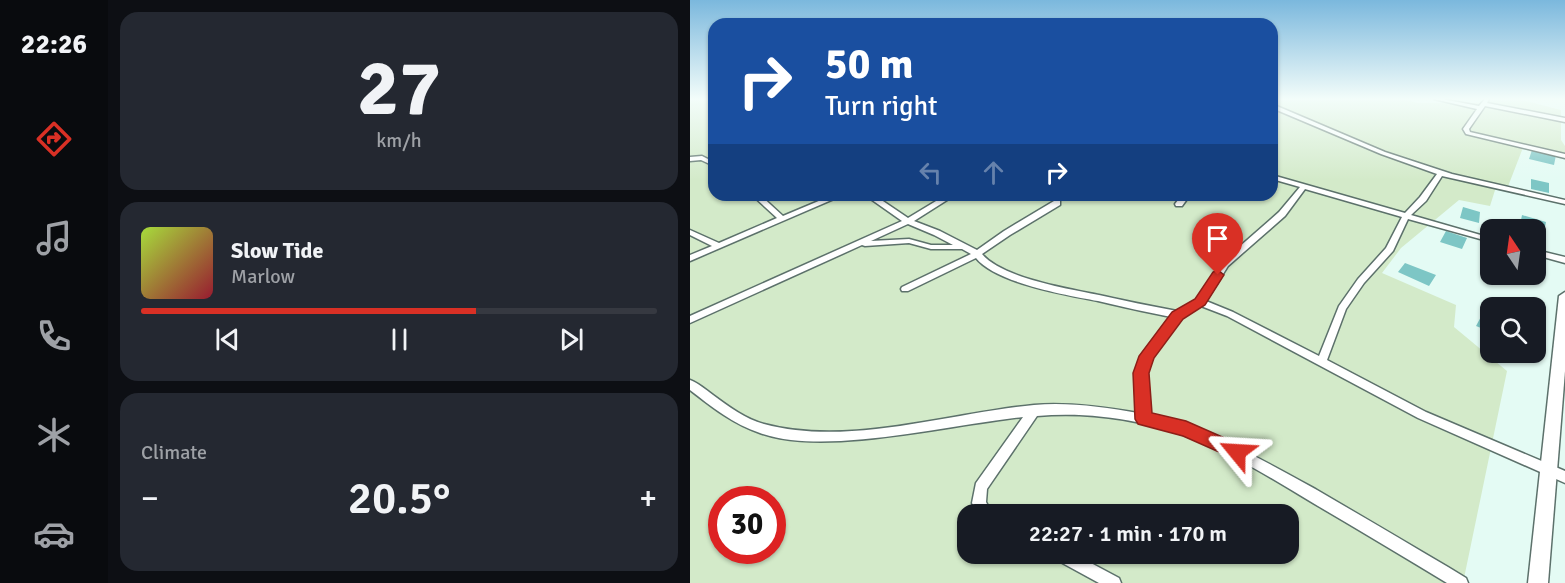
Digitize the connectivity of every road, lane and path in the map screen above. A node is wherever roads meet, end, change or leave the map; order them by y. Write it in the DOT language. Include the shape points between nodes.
graph roads {
  1 [pos="1320,126"];
  2 [pos="1468,126"];
  3 [pos="1565,156"];
  4 [pos="690,159"];
  5 [pos="708,161"];
  6 [pos="1441,173"];
  7 [pos="1278,179"];
  8 [pos="1304,186"];
  9 [pos="762,201"];
  10 [pos="825,201"];
  11 [pos="878,201"];
  12 [pos="941,201"];
  13 [pos="1181,201"];
  14 [pos="1565,202"];
  15 [pos="1057,203"];
  16 [pos="1179,204"];
  17 [pos="1406,216"];
  18 [pos="782,219"];
  19 [pos="907,221"];
  20 [pos="690,232"];
  21 [pos="1480,237"];
  22 [pos="860,244"];
  23 [pos="719,246"];
  24 [pos="963,247"];
  25 [pos="977,254"];
  26 [pos="1546,255"];
  27 [pos="690,258"];
  28 [pos="1565,260"];
  29 [pos="904,289"];
  30 [pos="1565,296"];
  31 [pos="1200,302"];
  32 [pos="1178,315"];
  33 [pos="690,320"];
  34 [pos="1321,363"];
  35 [pos="690,384"];
  36 [pos="1034,410"];
  37 [pos="1144,419"];
  38 [pos="1548,468"];
  39 [pos="1565,477"];
  40 [pos="980,504"];
  41 [pos="1079,564"];
  42 [pos="1114,583"];
  43 [pos="1461,583"];
  44 [pos="1538,583"];
  1 -- 6 [label="street"];
  2 -- 3 [label="street" via="1468,133"];
  4 -- 5 [label="street"];
  6 -- 14 [label="street"];
  6 -- 17 [label="street" via="1423,200"];
  7 -- 8 [label="street"];
  8 -- 17 [label="street"];
  8 -- 31 [label="street" via="1282,213 1225,264"];
  9 -- 18 [label="street"];
  10 -- 18 [label="street"];
  11 -- 19 [label="street"];
  12 -- 19 [label="street"];
  13 -- 16 [label="street"];
  15 -- 25 [label="street"];
  17 -- 21 [label="street"];
  17 -- 34 [label="street" via="1390,249 1342,308"];
  18 -- 23 [label="street"];
  19 -- 22 [label="street"];
  19 -- 24 [label="street"];
  20 -- 23 [label="street"];
  22 -- 24 [label="street" via="909,241 931,247"];
  22 -- 33 [label="street"];
  23 -- 27 [label="street"];
  24 -- 25 [label="street"];
  25 -- 29 [label="street"];
  25 -- 32 [label="street" via="998,270 1031,283"];
  26 -- 28 [label="street"];
  30 -- 38 [label="main road"];
  31 -- 32 [label="street"];
  31 -- 34 [label="street"];
  32 -- 37 [label="street" via="1142,364"];
  34 -- 38 [label="street" via="1422,415"];
  35 -- 36 [label="street" via="740,419 764,429 808,435 855,435"];
  36 -- 37 [label="street" via="1074,409"];
  36 -- 40 [label="street" via="981,487"];
  37 -- 43 [label="street" via="1186,429 1237,452"];
  38 -- 39 [label="street"];
  38 -- 44 [label="main road"];
  41 -- 42 [label="street"];
}
